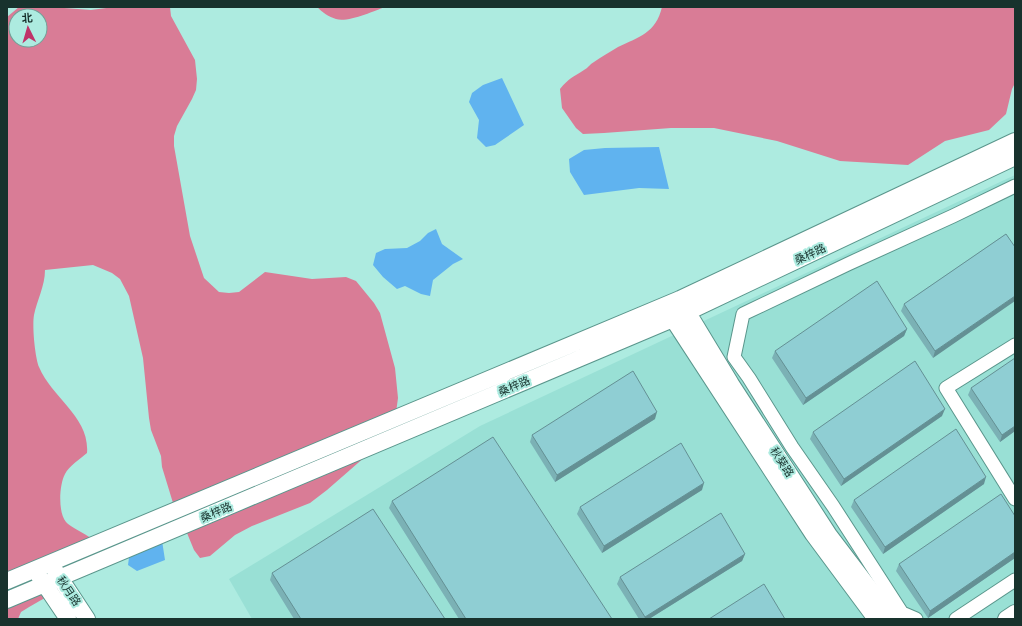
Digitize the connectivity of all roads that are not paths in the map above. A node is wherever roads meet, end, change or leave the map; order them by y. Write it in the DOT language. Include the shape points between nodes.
graph roads {
  1 [pos="1015,141"];
  2 [pos="1015,158"];
  3 [pos="1015,186"];
  4 [pos="680,310"];
  5 [pos="1015,345"];
  6 [pos="1015,498"];
  7 [pos="51,563"];
  8 [pos="34,570"];
  9 [pos="59,578"];
  10 [pos="1015,580"];
  11 [pos="7,581"];
  12 [pos="44,584"];
  13 [pos="7,600"];
  14 [pos="1015,614"];
  15 [pos="68,619"];
  16 [pos="87,619"];
  17 [pos="876,619"];
  18 [pos="893,619"];
  19 [pos="916,619"];
  20 [pos="956,619"];
  21 [pos="1006,619"];
  1 -- 4 [label="street, 桑梓路"];
  2 -- 4 [label="street, 桑梓路"];
  3 -- 19 [label="street" via="743,314 734,357 902,613"];
  4 -- 7 [label="street, 桑梓路" via="664,305"];
  4 -- 9 [label="street, 桑梓路"];
  4 -- 17 [label="street, 秋葵路" via="813,534"];
  4 -- 18 [label="street, 秋葵路" via="829,535"];
  5 -- 6 [label="street" via="946,388"];
  7 -- 8 [label="street, 桑梓路"];
  7 -- 9 [label="street, 秋月路"];
  8 -- 11 [label="street, 桑梓路"];
  8 -- 12 [label="street, 秋月路"];
  9 -- 12 [label="street, 桑梓路"];
  9 -- 16 [label="street, 秋月路"];
  10 -- 20 [label="street"];
  12 -- 13 [label="street, 桑梓路"];
  12 -- 15 [label="street, 秋月路"];
  14 -- 21 [label="street"];
}
